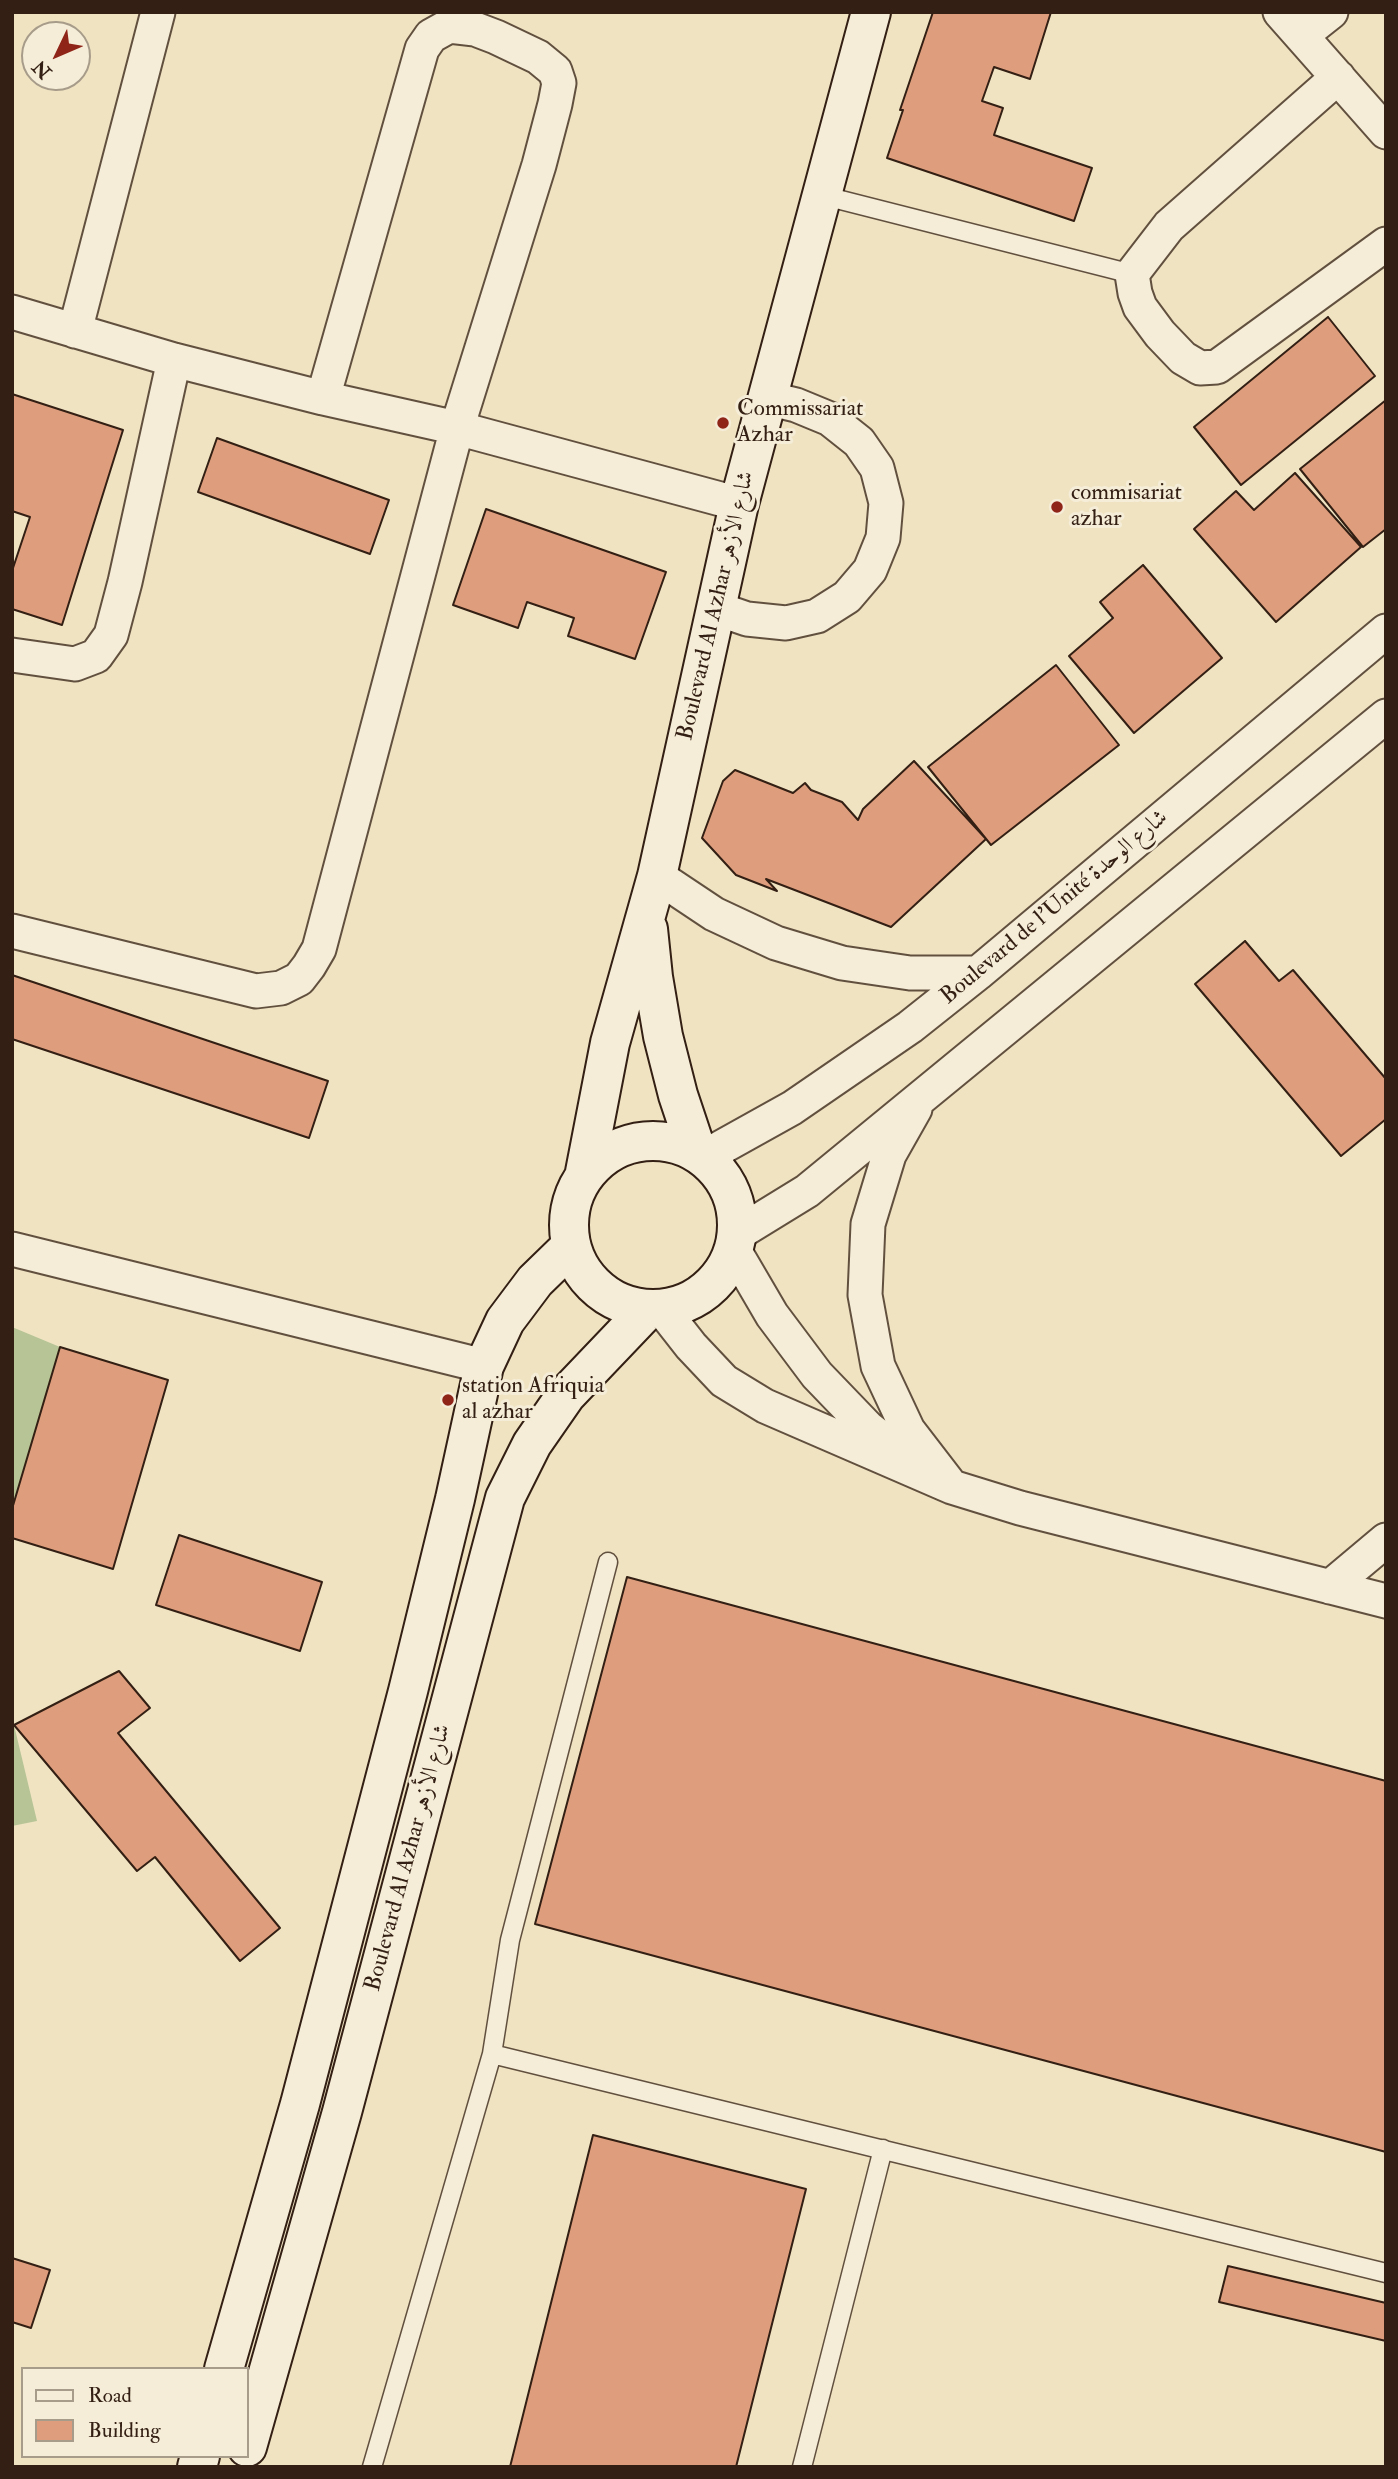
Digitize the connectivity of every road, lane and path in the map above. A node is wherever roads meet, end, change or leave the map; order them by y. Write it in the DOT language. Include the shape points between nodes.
graph roads {
  1 [pos="158,12"];
  2 [pos="871,12"];
  3 [pos="1331,12"];
  4 [pos="1291,24"];
  5 [pos="1338,77"];
  6 [pos="1386,132"];
  7 [pos="821,195"];
  8 [pos="1386,244"];
  9 [pos="1132,274"];
  10 [pos="12,312"];
  11 [pos="75,331"];
  12 [pos="174,360"];
  13 [pos="323,398"];
  14 [pos="767,398"];
  15 [pos="457,428"];
  16 [pos="739,504"];
  17 [pos="715,608"];
  18 [pos="1386,631"];
  19 [pos="12,655"];
  20 [pos="1386,716"];
  21 [pos="657,876"];
  22 [pos="647,917"];
  23 [pos="12,931"];
  24 [pos="978,973"];
  25 [pos="924,1094"];
  26 [pos="701,1155"];
  27 [pos="586,1172"];
  28 [pos="735,1242"];
  29 [pos="571,1246"];
  30 [pos="12,1249"];
  31 [pos="655,1309"];
  32 [pos="484,1366"];
  33 [pos="939,1481"];
  34 [pos="1386,1540"];
  35 [pos="608,1562"];
  36 [pos="1330,1587"];
  37 [pos="1386,1601"];
  38 [pos="492,2054"];
  39 [pos="883,2149"];
  40 [pos="1386,2273"];
  41 [pos="226,2367"];
  42 [pos="248,2444"];
  43 [pos="372,2467"];
  44 [pos="802,2467"];
  1 -- 11 [label="street"];
  2 -- 7 [label="main road, Boulevard Al Azhar شارع الأزهر"];
  3 -- 4 [label="street"];
  4 -- 5 [label="street"];
  5 -- 6 [label="street"];
  5 -- 9 [label="street" via="1169,226"];
  7 -- 9 [label="lane"];
  7 -- 14 [label="main road, Boulevard Al Azhar شارع الأزهر"];
  8 -- 9 [label="street" via="1217,367 1200,368 1160,334 1140,307"];
  10 -- 11 [label="street"];
  11 -- 12 [label="street"];
  12 -- 13 [label="street"];
  12 -- 19 [label="street" via="111,635 96,656 75,664"];
  13 -- 15 [label="street"];
  13 -- 15 [label="street" via="422,49 431,36 449,26 475,29 538,57 555,71 559,83 539,165"];
  14 -- 16 [label="main road, Boulevard Al Azhar شارع الأزهر"];
  14 -- 17 [label="street" via="830,419 859,442 877,468 886,503 883,538 870,570 847,597 817,616 786,623 747,619"];
  15 -- 16 [label="street"];
  15 -- 23 [label="street" via="319,949 299,979 281,988 256,991"];
  16 -- 17 [label="main road, Boulevard Al Azhar شارع الأزهر"];
  17 -- 21 [label="main road, Boulevard Al Azhar شارع الأزهر"];
  18 -- 24 [label="street, Boulevard de l'Unité شارع الوحدة"];
  20 -- 25 [label="street"];
  21 -- 22 [label="main road, Boulevard Al Azhar شارع الأزهر"];
  21 -- 24 [label="street" via="714,914 776,943 842,963 909,973"];
  22 -- 26 [label="main road, Boulevard Al Azhar شارع الأزهر" via="663,1036 678,1095"];
  22 -- 27 [label="main road, Boulevard Al Azhar شارع الأزهر" via="610,1043"];
  24 -- 26 [label="street, Boulevard de l'Unité شارع الوحدة" via="910,1027 792,1108"];
  25 -- 28 [label="street" via="807,1191"];
  25 -- 33 [label="street" via="889,1155 868,1224 865,1295 878,1366"];
  26 -- 27 [label="main road" via="668,1142 625,1144"];
  26 -- 28 [label="main road" via="724,1179 736,1205"];
  27 -- 29 [label="main road" via="573,1195 568,1221"];
  28 -- 31 [label="main road" via="723,1272 707,1290 685,1303"];
  28 -- 33 [label="street" via="772,1315 817,1375 868,1428"];
  29 -- 31 [label="main road" via="583,1272 602,1292 625,1305"];
  29 -- 32 [label="main road, Boulevard Al Azhar شارع الأزهر" via="535,1281 505,1321"];
  30 -- 32 [label="street"];
  31 -- 33 [label="street" via="724,1381 765,1406"];
  31 -- 42 [label="main road, Boulevard Al Azhar شارع الأزهر" via="566,1395 532,1444 505,1498 342,2112"];
  32 -- 41 [label="main road, Boulevard Al Azhar شارع الأزهر" via="408,1691"];
  33 -- 36 [label="street" via="1020,1508"];
  34 -- 36 [label="street"];
  35 -- 38 [label="lane" via="510,1940"];
  36 -- 37 [label="street"];
  38 -- 39 [label="lane"];
  38 -- 43 [label="lane"];
  39 -- 40 [label="lane"];
  39 -- 44 [label="lane"];
}
